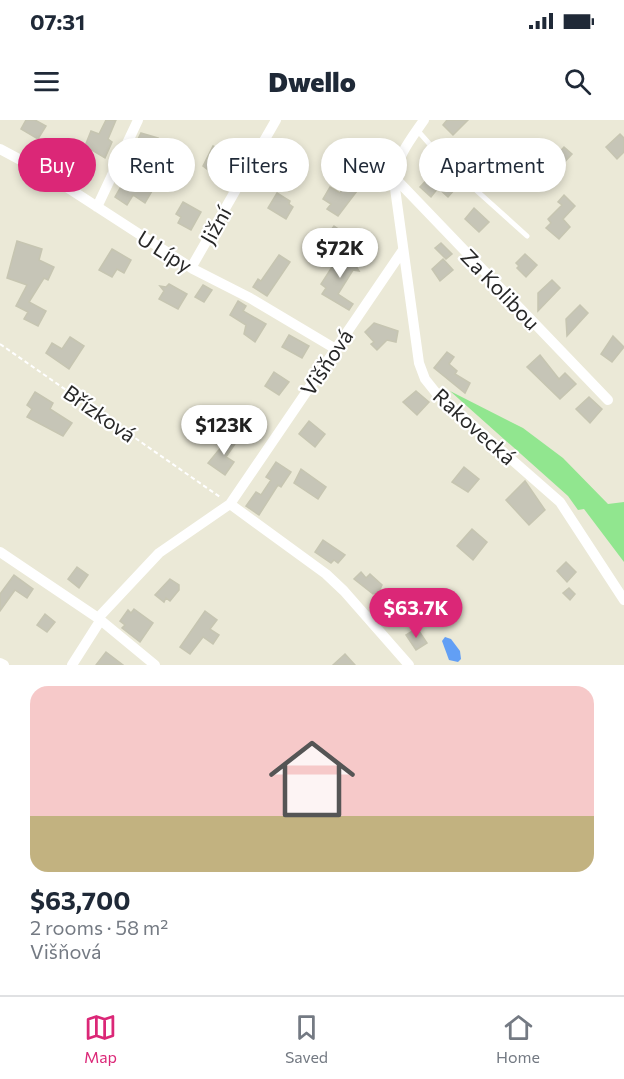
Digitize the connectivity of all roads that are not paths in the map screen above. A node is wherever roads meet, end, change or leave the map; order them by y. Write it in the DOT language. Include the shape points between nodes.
graph roads {
  1 [pos="138,120"];
  2 [pos="276,120"];
  3 [pos="424,120"];
  4 [pos="418,131"];
  5 [pos="407,145"];
  6 [pos="0,149"];
  7 [pos="407,191"];
  8 [pos="395,192"];
  9 [pos="98,207"];
  10 [pos="527,236"];
  11 [pos="403,250"];
  12 [pos="191,268"];
  13 [pos="334,348"];
  14 [pos="608,400"];
  15 [pos="230,504"];
  16 [pos="0,552"];
  17 [pos="624,600"];
  18 [pos="99,620"];
  19 [pos="0,663"];
  20 [pos="4,665"];
  21 [pos="72,665"];
  22 [pos="155,665"];
  23 [pos="409,665"];
  1 -- 9 [label="street"];
  2 -- 12 [label="street, Jižní"];
  3 -- 4 [label="street, Rakovecká"];
  4 -- 5 [label="street, Rakovecká"];
  4 -- 10 [label="lane" via="448,165"];
  6 -- 9 [label="street, U Lípy"];
  7 -- 14 [label="street, Za Kolibou"];
  8 -- 11 [label="street, Rakovecká"];
  9 -- 12 [label="street, U Lípy"];
  11 -- 13 [label="street, Višňová"];
  11 -- 17 [label="street, Rakovecká" via="419,363 425,380 560,502"];
  12 -- 13 [label="street, U Lípy"];
  13 -- 15 [label="street, Višňová"];
  15 -- 18 [label="street, Višňová" via="159,552"];
  15 -- 23 [label="street" via="326,574"];
  16 -- 18 [label="street"];
  18 -- 21 [label="street, Višňová"];
  18 -- 22 [label="street"];
  19 -- 20 [label="street"];
}
